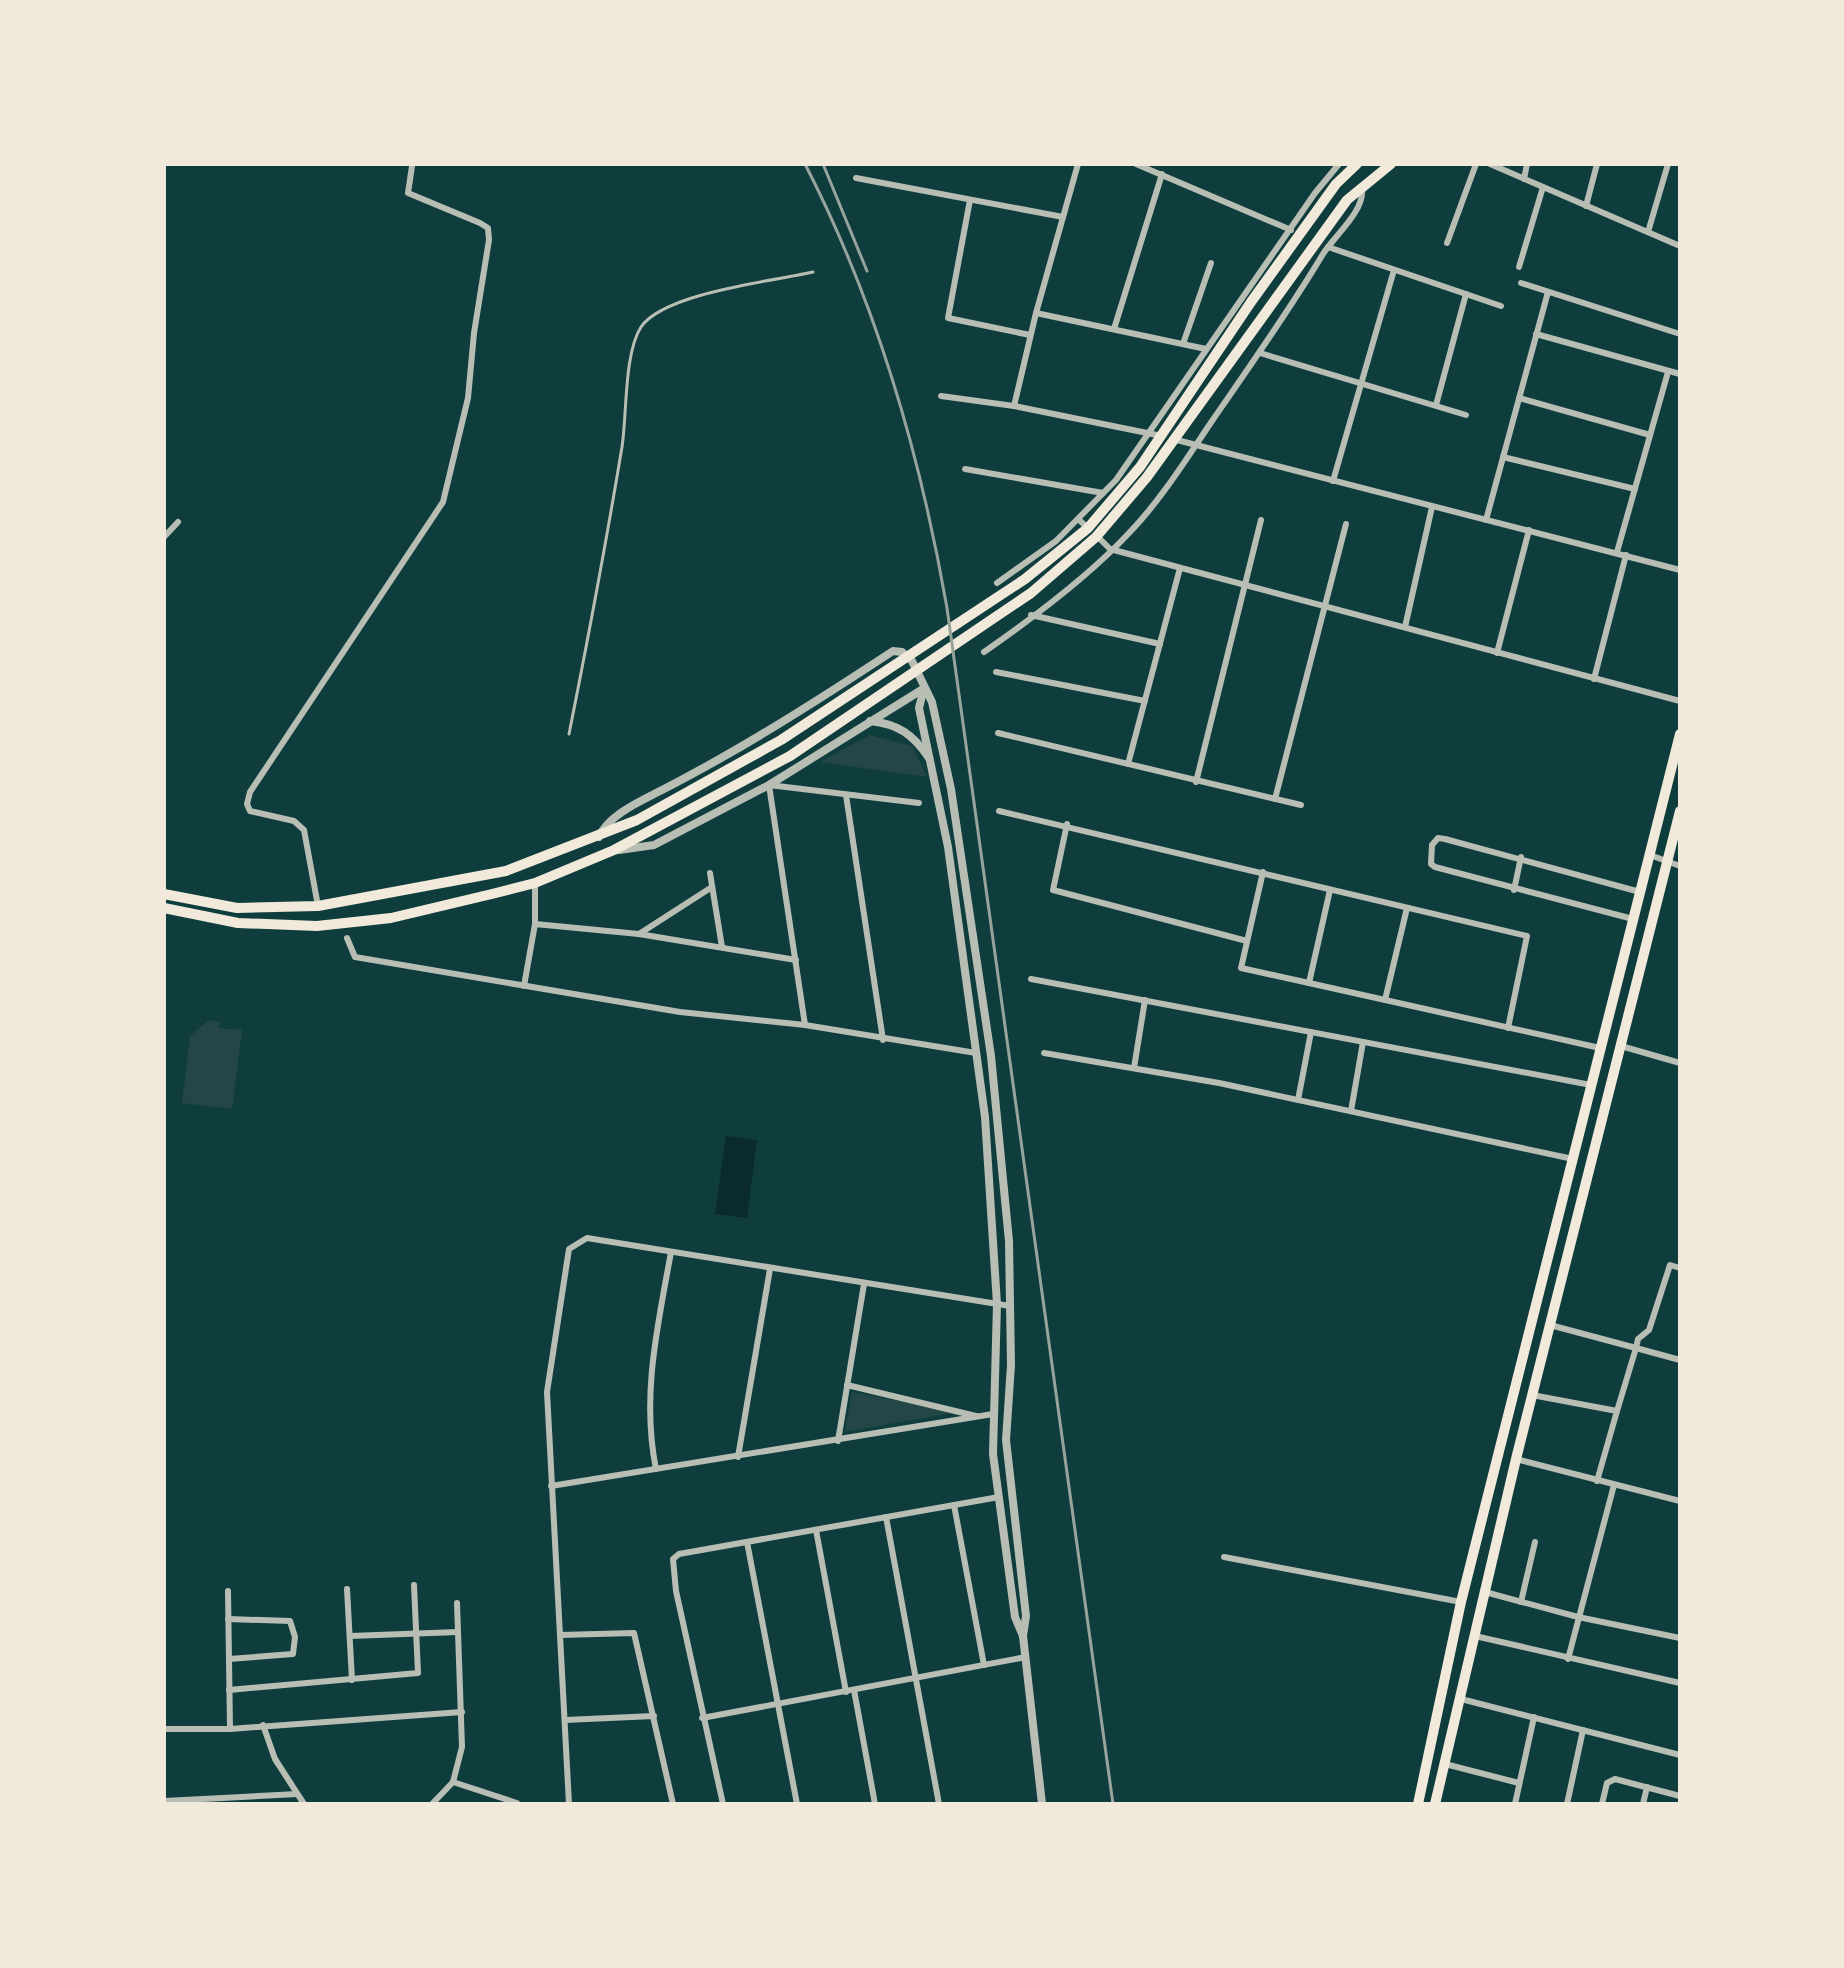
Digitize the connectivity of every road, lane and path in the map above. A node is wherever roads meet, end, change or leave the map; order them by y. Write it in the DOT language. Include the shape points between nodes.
graph roads {
  1 [pos="1078,164"];
  2 [pos="1136,164"];
  3 [pos="1339,164"];
  4 [pos="1391,164"];
  5 [pos="1476,164"];
  6 [pos="1490,164"];
  7 [pos="1527,164"];
  8 [pos="1597,164"];
  9 [pos="1668,164"];
  10 [pos="412,166"];
  11 [pos="1354,167"];
  12 [pos="1162,174"];
  13 [pos="856,178"];
  14 [pos="1524,179"];
  15 [pos="1362,184"];
  16 [pos="1543,187"];
  17 [pos="970,200"];
  18 [pos="1586,206"];
  19 [pos="1063,217"];
  20 [pos="1291,230"];
  21 [pos="1648,232"];
  22 [pos="1447,243"];
  23 [pos="1680,246"];
  24 [pos="1328,247"];
  25 [pos="1211,263"];
  26 [pos="1519,267"];
  27 [pos="1394,270"];
  28 [pos="813,272"];
  29 [pos="1521,283"];
  30 [pos="1548,292"];
  31 [pos="1466,294"];
  32 [pos="1501,306"];
  33 [pos="1036,313"];
  34 [pos="1114,329"];
  35 [pos="1536,334"];
  36 [pos="1680,334"];
  37 [pos="1030,335"];
  38 [pos="1183,344"];
  39 [pos="1206,349"];
  40 [pos="1260,353"];
  41 [pos="1668,372"];
  42 [pos="1680,374"];
  43 [pos="1359,380"];
  44 [pos="941,396"];
  45 [pos="1519,398"];
  46 [pos="1436,405"];
  47 [pos="1014,406"];
  48 [pos="1466,415"];
  49 [pos="1148,433"];
  50 [pos="1650,435"];
  51 [pos="1196,444"];
  52 [pos="1503,457"];
  53 [pos="965,469"];
  54 [pos="1333,481"];
  55 [pos="1635,489"];
  56 [pos="1103,493"];
  57 [pos="1432,507"];
  58 [pos="1078,519"];
  59 [pos="1261,520"];
  60 [pos="1486,520"];
  61 [pos="178,522"];
  62 [pos="1346,524"];
  63 [pos="1529,530"];
  64 [pos="164,537"];
  65 [pos="1110,549"];
  66 [pos="1617,552"];
  67 [pos="1626,555"];
  68 [pos="1180,568"];
  69 [pos="1680,570"];
  70 [pos="997,583"];
  71 [pos="1246,586"];
  72 [pos="1324,606"];
  73 [pos="1031,615"];
  74 [pos="1405,627"];
  75 [pos="1160,644"];
  76 [pos="984,652"];
  77 [pos="1497,653"];
  78 [pos="996,672"];
  79 [pos="1594,679"];
  80 [pos="924,688"];
  81 [pos="1145,701"];
  82 [pos="1680,701"];
  83 [pos="870,721"];
  84 [pos="998,733"];
  85 [pos="569,734"];
  86 [pos="1680,734"];
  87 [pos="931,762"];
  88 [pos="1128,764"];
  89 [pos="1196,782"];
  90 [pos="769,785"];
  91 [pos="846,795"];
  92 [pos="1275,799"];
  93 [pos="919,803"];
  94 [pos="1301,805"];
  95 [pos="999,811"];
  96 [pos="1680,811"];
  97 [pos="1067,824"];
  98 [pos="599,837"];
  99 [pos="614,850"];
  100 [pos="1649,854"];
  101 [pos="1521,857"];
  102 [pos="1668,861"];
  103 [pos="1680,866"];
  104 [pos="1263,872"];
  105 [pos="710,873"];
  106 [pos="535,883"];
  107 [pos="712,887"];
  108 [pos="1330,890"];
  109 [pos="1514,890"];
  110 [pos="1640,892"];
  111 [pos="164,894"];
  112 [pos="318,906"];
  113 [pos="164,908"];
  114 [pos="237,908"];
  115 [pos="1407,908"];
  116 [pos="1633,919"];
  117 [pos="238,923"];
  118 [pos="535,924"];
  119 [pos="639,934"];
  120 [pos="347,938"];
  121 [pos="1247,941"];
  122 [pos="722,947"];
  123 [pos="796,960"];
  124 [pos="1031,979"];
  125 [pos="1309,983"];
  126 [pos="524,986"];
  127 [pos="1145,1000"];
  128 [pos="1385,1000"];
  129 [pos="805,1025"];
  130 [pos="1508,1028"];
  131 [pos="1311,1032"];
  132 [pos="883,1040"];
  133 [pos="1363,1042"];
  134 [pos="1621,1046"];
  135 [pos="1600,1048"];
  136 [pos="976,1053"];
  137 [pos="1044,1053"];
  138 [pos="1680,1063"];
  139 [pos="1134,1068"];
  140 [pos="1591,1085"];
  141 [pos="1298,1100"];
  142 [pos="1351,1111"];
  143 [pos="1573,1159"];
  144 [pos="671,1252"];
  145 [pos="1680,1268"];
  146 [pos="770,1269"];
  147 [pos="864,1284"];
  148 [pos="997,1304"];
  149 [pos="1010,1306"];
  150 [pos="1550,1325"];
  151 [pos="1636,1348"];
  152 [pos="1680,1360"];
  153 [pos="847,1385"];
  154 [pos="1532,1395"];
  155 [pos="1617,1411"];
  156 [pos="993,1414"];
  157 [pos="980,1417"];
  158 [pos="838,1441"];
  159 [pos="738,1457"];
  160 [pos="1516,1459"];
  161 [pos="656,1469"];
  162 [pos="1597,1481"];
  163 [pos="1614,1485"];
  164 [pos="551,1486"];
  165 [pos="999,1497"];
  166 [pos="1680,1501"];
  167 [pos="954,1505"];
  168 [pos="886,1517"];
  169 [pos="816,1530"];
  170 [pos="747,1542"];
  171 [pos="1535,1542"];
  172 [pos="1224,1557"];
  173 [pos="414,1585"];
  174 [pos="347,1589"];
  175 [pos="228,1591"];
  176 [pos="1485,1592"];
  177 [pos="1461,1602"];
  178 [pos="1521,1602"];
  179 [pos="457,1603"];
  180 [pos="1578,1617"];
  181 [pos="228,1619"];
  182 [pos="416,1632"];
  183 [pos="458,1632"];
  184 [pos="560,1635"];
  185 [pos="350,1636"];
  186 [pos="1023,1636"];
  187 [pos="1475,1636"];
  188 [pos="1680,1638"];
  189 [pos="1026,1657"];
  190 [pos="229,1659"];
  191 [pos="1568,1659"];
  192 [pos="984,1665"];
  193 [pos="916,1679"];
  194 [pos="352,1680"];
  195 [pos="1680,1683"];
  196 [pos="229,1690"];
  197 [pos="850,1691"];
  198 [pos="1461,1699"];
  199 [pos="777,1704"];
  200 [pos="462,1712"];
  201 [pos="654,1716"];
  202 [pos="1534,1717"];
  203 [pos="702,1718"];
  204 [pos="565,1720"];
  205 [pos="263,1725"];
  206 [pos="164,1729"];
  207 [pos="230,1729"];
  208 [pos="1583,1730"];
  209 [pos="1680,1755"];
  210 [pos="1445,1764"];
  211 [pos="453,1782"];
  212 [pos="1519,1783"];
  213 [pos="1647,1787"];
  214 [pos="297,1794"];
  215 [pos="1680,1796"];
  216 [pos="164,1801"];
  217 [pos="517,1803"];
  218 [pos="304,1804"];
  219 [pos="432,1804"];
  220 [pos="569,1804"];
  221 [pos="673,1804"];
  222 [pos="723,1804"];
  223 [pos="797,1804"];
  224 [pos="875,1804"];
  225 [pos="939,1804"];
  226 [pos="1042,1804"];
  227 [pos="1418,1804"];
  228 [pos="1435,1804"];
  229 [pos="1515,1804"];
  230 [pos="1567,1804"];
  231 [pos="1602,1804"];
  232 [pos="1643,1804"];
  1 -- 19 [label="street"];
  2 -- 12 [label="street"];
  3 -- 11 [label="street"];
  3 -- 20 [label="street"];
  4 -- 15 [label="main road"];
  5 -- 22 [label="street"];
  6 -- 14 [label="street"];
  7 -- 14 [label="street"];
  8 -- 18 [label="street"];
  9 -- 21 [label="street"];
  10 -- 112 [label="street" via="408,193 480,223 488,228 489,240 468,398 443,502 250,792 250,811 294,821 304,830"];
  11 -- 98 [label="main road" via="1251,302 1140,467 1088,528 1025,579 781,740"];
  12 -- 20 [label="street"];
  12 -- 34 [label="street"];
  13 -- 17 [label="street"];
  14 -- 16 [label="street"];
  15 -- 24 [label="street" via="1355,210"];
  15 -- 99 [label="main road" via="1147,477 1096,537 1031,593 790,756"];
  16 -- 18 [label="street"];
  16 -- 26 [label="street"];
  17 -- 19 [label="street"];
  17 -- 37 [label="street" via="948,318"];
  18 -- 21 [label="street"];
  19 -- 33 [label="street"];
  20 -- 39 [label="street"];
  21 -- 23 [label="street"];
  24 -- 27 [label="street"];
  24 -- 40 [label="street"];
  25 -- 38 [label="street"];
  27 -- 31 [label="street"];
  27 -- 43 [label="street"];
  28 -- 85 [label="lane" via="688,300 662,309 642,327 634,347 622,444"];
  29 -- 30 [label="street"];
  30 -- 35 [label="street"];
  30 -- 36 [label="street"];
  31 -- 32 [label="street"];
  31 -- 46 [label="street"];
  33 -- 34 [label="street"];
  33 -- 37 [label="street"];
  34 -- 38 [label="street"];
  35 -- 41 [label="street"];
  35 -- 45 [label="street"];
  37 -- 47 [label="street"];
  38 -- 39 [label="street"];
  39 -- 49 [label="street"];
  40 -- 43 [label="street"];
  40 -- 51 [label="street"];
  41 -- 42 [label="street"];
  41 -- 50 [label="street"];
  43 -- 46 [label="street"];
  43 -- 54 [label="street"];
  44 -- 47 [label="street"];
  45 -- 50 [label="street"];
  45 -- 52 [label="street"];
  46 -- 48 [label="street"];
  47 -- 49 [label="street"];
  49 -- 51 [label="street"];
  49 -- 56 [label="street"];
  50 -- 55 [label="street"];
  51 -- 54 [label="street"];
  51 -- 65 [label="street" via="1129,533"];
  52 -- 55 [label="street"];
  52 -- 60 [label="street"];
  53 -- 56 [label="street"];
  54 -- 57 [label="street"];
  55 -- 66 [label="street"];
  56 -- 58 [label="street"];
  57 -- 60 [label="street"];
  57 -- 74 [label="street"];
  58 -- 65 [label="street"];
  58 -- 70 [label="street"];
  59 -- 71 [label="street"];
  60 -- 63 [label="street"];
  61 -- 64 [label="street"];
  62 -- 72 [label="street"];
  63 -- 66 [label="street"];
  63 -- 77 [label="street"];
  65 -- 68 [label="street"];
  65 -- 73 [label="street"];
  66 -- 67 [label="street"];
  67 -- 69 [label="street"];
  67 -- 79 [label="street"];
  68 -- 71 [label="street"];
  68 -- 75 [label="street"];
  71 -- 72 [label="street"];
  71 -- 89 [label="street"];
  72 -- 74 [label="street"];
  72 -- 92 [label="street"];
  73 -- 75 [label="street"];
  73 -- 76 [label="street"];
  74 -- 77 [label="street"];
  75 -- 81 [label="street"];
  77 -- 79 [label="street"];
  78 -- 81 [label="street"];
  79 -- 82 [label="street"];
  80 -- 83 [label="street"];
  80 -- 87 [label="street" via="919,708"];
  80 -- 98 [label="street" via="912,661 893,651 774,728 638,802 603,827"];
  80 -- 149 [label="street" via="932,702 951,789 983,996 1002,1151"];
  81 -- 88 [label="street"];
  83 -- 87 [label="street" via="897,726"];
  83 -- 90 [label="street"];
  84 -- 88 [label="street"];
  86 -- 100 [label="main road"];
  87 -- 136 [label="street"];
  88 -- 89 [label="street"];
  89 -- 92 [label="street"];
  90 -- 91 [label="street"];
  90 -- 99 [label="street" via="654,845"];
  90 -- 123 [label="street"];
  91 -- 93 [label="street"];
  91 -- 132 [label="street"];
  92 -- 94 [label="street"];
  95 -- 97 [label="street"];
  96 -- 102 [label="main road"];
  97 -- 104 [label="street"];
  97 -- 121 [label="street" via="1053,890"];
  98 -- 112 [label="main road" via="506,871"];
  99 -- 106 [label="main road"];
  100 -- 102 [label="street"];
  100 -- 110 [label="main road"];
  101 -- 109 [label="street"];
  101 -- 109 [label="street" via="1438,838 1432,845 1435,867"];
  101 -- 110 [label="street"];
  102 -- 103 [label="street"];
  102 -- 134 [label="main road"];
  104 -- 108 [label="street"];
  104 -- 121 [label="street"];
  105 -- 107 [label="street"];
  106 -- 117 [label="main road" via="391,918 317,926"];
  106 -- 118 [label="street"];
  107 -- 119 [label="street"];
  107 -- 122 [label="street"];
  108 -- 115 [label="street"];
  108 -- 125 [label="street"];
  109 -- 116 [label="street"];
  110 -- 116 [label="main road"];
  111 -- 114 [label="main road"];
  112 -- 114 [label="main road"];
  113 -- 117 [label="main road"];
  114 -- 117 [label="main road"];
  115 -- 128 [label="street"];
  115 -- 130 [label="street" via="1527,936"];
  116 -- 135 [label="main road"];
  118 -- 119 [label="street"];
  118 -- 126 [label="street"];
  119 -- 122 [label="street"];
  120 -- 126 [label="street" via="355,957"];
  121 -- 125 [label="street" via="1241,968"];
  122 -- 123 [label="street"];
  123 -- 129 [label="street"];
  124 -- 127 [label="street"];
  125 -- 128 [label="street"];
  126 -- 129 [label="street" via="680,1012"];
  127 -- 131 [label="street"];
  127 -- 139 [label="street"];
  128 -- 130 [label="street"];
  129 -- 132 [label="street"];
  130 -- 135 [label="street"];
  131 -- 133 [label="street"];
  131 -- 141 [label="street"];
  132 -- 136 [label="street"];
  133 -- 140 [label="street"];
  133 -- 142 [label="street"];
  134 -- 138 [label="street"];
  134 -- 150 [label="main road"];
  135 -- 140 [label="main road"];
  136 -- 148 [label="street"];
  137 -- 139 [label="street"];
  139 -- 141 [label="street"];
  140 -- 143 [label="main road"];
  141 -- 142 [label="street"];
  142 -- 143 [label="street"];
  143 -- 177 [label="main road"];
  144 -- 146 [label="street"];
  144 -- 161 [label="street" via="649,1375"];
  144 -- 164 [label="street" via="587,1238 569,1249 547,1392"];
  145 -- 151 [label="street" via="1670,1265 1649,1330"];
  146 -- 147 [label="street"];
  146 -- 159 [label="street"];
  147 -- 148 [label="street"];
  147 -- 153 [label="street"];
  148 -- 149 [label="street"];
  148 -- 156 [label="street"];
  149 -- 186 [label="street" via="1006,1440 1026,1616"];
  150 -- 151 [label="street"];
  150 -- 154 [label="main road"];
  151 -- 152 [label="street"];
  151 -- 155 [label="street"];
  153 -- 157 [label="street"];
  153 -- 158 [label="street"];
  154 -- 155 [label="street"];
  154 -- 160 [label="main road"];
  155 -- 162 [label="street"];
  156 -- 157 [label="street"];
  156 -- 165 [label="street"];
  157 -- 158 [label="street"];
  158 -- 159 [label="street"];
  159 -- 161 [label="street"];
  160 -- 162 [label="street"];
  160 -- 176 [label="main road"];
  161 -- 164 [label="street"];
  162 -- 163 [label="street"];
  163 -- 166 [label="street"];
  163 -- 180 [label="street"];
  164 -- 184 [label="street"];
  165 -- 167 [label="street"];
  165 -- 186 [label="street" via="1015,1617"];
  167 -- 168 [label="street"];
  167 -- 192 [label="street"];
  168 -- 169 [label="street"];
  168 -- 193 [label="street"];
  169 -- 170 [label="street"];
  169 -- 197 [label="street"];
  170 -- 199 [label="street"];
  170 -- 203 [label="street" via="679,1554 671,1564"];
  171 -- 178 [label="street"];
  172 -- 177 [label="street"];
  173 -- 182 [label="street"];
  174 -- 185 [label="street"];
  175 -- 181 [label="street"];
  176 -- 178 [label="street"];
  176 -- 187 [label="main road"];
  177 -- 227 [label="main road"];
  178 -- 180 [label="street"];
  179 -- 183 [label="street"];
  180 -- 188 [label="street"];
  180 -- 191 [label="street"];
  181 -- 190 [label="street"];
  181 -- 190 [label="street" via="290,1621 295,1637 293,1654"];
  182 -- 183 [label="street"];
  182 -- 185 [label="street"];
  182 -- 194 [label="street" via="418,1673"];
  183 -- 200 [label="street"];
  184 -- 201 [label="street" via="634,1633"];
  184 -- 204 [label="street"];
  185 -- 194 [label="street"];
  186 -- 189 [label="street"];
  187 -- 191 [label="street"];
  187 -- 198 [label="main road"];
  189 -- 192 [label="street"];
  189 -- 226 [label="street"];
  190 -- 196 [label="street"];
  191 -- 195 [label="street"];
  192 -- 193 [label="street"];
  193 -- 197 [label="street"];
  193 -- 225 [label="street"];
  194 -- 196 [label="street"];
  196 -- 207 [label="street"];
  197 -- 199 [label="street"];
  197 -- 224 [label="street"];
  198 -- 202 [label="street"];
  198 -- 210 [label="main road"];
  199 -- 203 [label="street"];
  199 -- 223 [label="street"];
  200 -- 205 [label="street"];
  200 -- 211 [label="street" via="460,1764"];
  201 -- 204 [label="street"];
  201 -- 221 [label="street"];
  202 -- 208 [label="street"];
  202 -- 212 [label="street"];
  203 -- 222 [label="street"];
  204 -- 220 [label="street"];
  205 -- 207 [label="street"];
  205 -- 214 [label="street" via="275,1759"];
  206 -- 207 [label="street"];
  208 -- 209 [label="street"];
  208 -- 230 [label="street"];
  210 -- 212 [label="street"];
  210 -- 228 [label="main road"];
  211 -- 217 [label="street"];
  211 -- 219 [label="street"];
  212 -- 229 [label="street"];
  213 -- 215 [label="street"];
  213 -- 231 [label="street" via="1609,1780"];
  213 -- 232 [label="street"];
  214 -- 216 [label="street"];
  214 -- 218 [label="street"];
}
